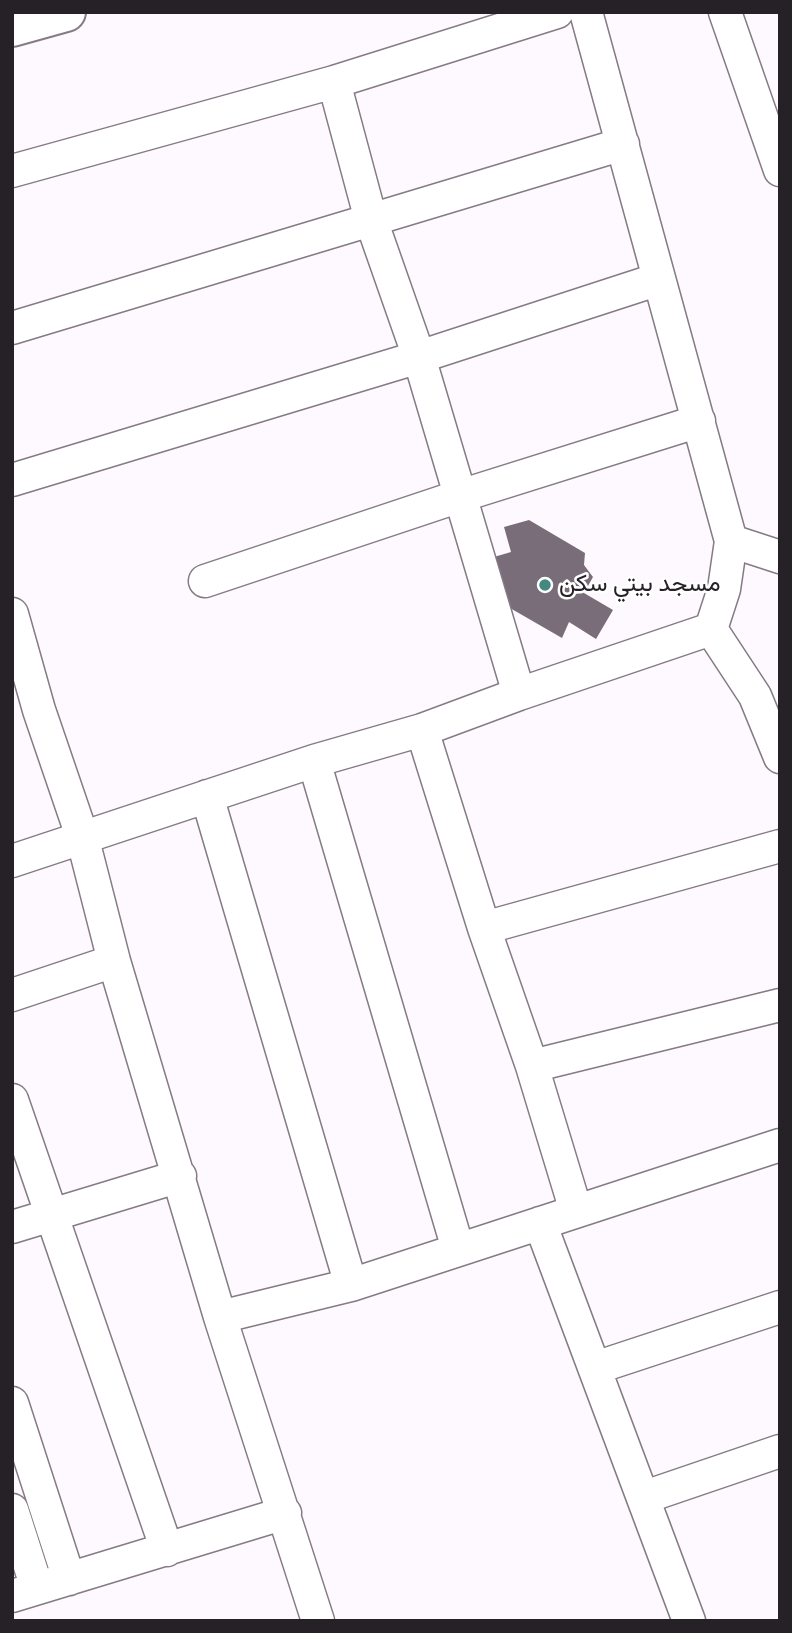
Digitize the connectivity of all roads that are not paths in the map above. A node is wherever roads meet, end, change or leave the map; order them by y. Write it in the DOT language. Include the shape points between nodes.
graph roads {
  1 [pos="66,12"];
  2 [pos="557,12"];
  3 [pos="586,12"];
  4 [pos="724,12"];
  5 [pos="12,27"];
  6 [pos="334,82"];
  7 [pos="623,144"];
  8 [pos="780,170"];
  9 [pos="12,171"];
  10 [pos="371,220"];
  11 [pos="659,279"];
  12 [pos="12,328"];
  13 [pos="419,357"];
  14 [pos="699,421"];
  15 [pos="12,480"];
  16 [pos="460,496"];
  17 [pos="732,541"];
  18 [pos="780,557"];
  19 [pos="205,581"];
  20 [pos="12,614"];
  21 [pos="711,629"];
  22 [pos="519,694"];
  23 [pos="25,713"];
  24 [pos="422,730"];
  25 [pos="780,757"];
  26 [pos="314,761"];
  27 [pos="207,796"];
  28 [pos="82,836"];
  29 [pos="780,846"];
  30 [pos="12,860"];
  31 [pos="484,928"];
  32 [pos="114,961"];
  33 [pos="12,995"];
  34 [pos="780,1005"];
  35 [pos="532,1066"];
  36 [pos="12,1100"];
  37 [pos="780,1145"];
  38 [pos="180,1176"];
  39 [pos="576,1211"];
  40 [pos="53,1215"];
  41 [pos="540,1223"];
  42 [pos="12,1227"];
  43 [pos="458,1249"];
  44 [pos="351,1285"];
  45 [pos="780,1307"];
  46 [pos="220,1317"];
  47 [pos="596,1368"];
  48 [pos="14,1413"];
  49 [pos="780,1451"];
  50 [pos="645,1497"];
  51 [pos="27,1500"];
  52 [pos="12,1510"];
  53 [pos="285,1513"];
  54 [pos="167,1550"];
  55 [pos="69,1579"];
  56 [pos="25,1592"];
  57 [pos="318,1621"];
  58 [pos="689,1621"];
  1 -- 5 [label="street"];
  2 -- 6 [label="street"];
  3 -- 7 [label="street"];
  4 -- 8 [label="street"];
  6 -- 9 [label="street"];
  6 -- 10 [label="street"];
  7 -- 10 [label="street"];
  7 -- 11 [label="street"];
  10 -- 12 [label="street"];
  10 -- 13 [label="street"];
  11 -- 13 [label="street"];
  11 -- 14 [label="street"];
  13 -- 15 [label="street"];
  13 -- 16 [label="street"];
  14 -- 16 [label="street"];
  14 -- 17 [label="street"];
  16 -- 19 [label="street"];
  16 -- 22 [label="street"];
  17 -- 18 [label="street"];
  17 -- 21 [label="street"];
  20 -- 23 [label="street"];
  21 -- 22 [label="street"];
  21 -- 25 [label="street" via="755,696"];
  22 -- 24 [label="street"];
  23 -- 28 [label="street"];
  24 -- 26 [label="street"];
  24 -- 31 [label="street"];
  26 -- 27 [label="street"];
  26 -- 43 [label="street"];
  27 -- 28 [label="street"];
  27 -- 44 [label="street"];
  28 -- 30 [label="street"];
  28 -- 32 [label="street"];
  29 -- 31 [label="street"];
  31 -- 35 [label="street"];
  32 -- 33 [label="street"];
  32 -- 38 [label="street"];
  34 -- 35 [label="street"];
  35 -- 39 [label="street"];
  36 -- 40 [label="street"];
  37 -- 39 [label="street"];
  38 -- 40 [label="street"];
  38 -- 46 [label="street"];
  39 -- 41 [label="street"];
  40 -- 42 [label="street"];
  40 -- 54 [label="street"];
  41 -- 43 [label="street"];
  41 -- 47 [label="street"];
  43 -- 44 [label="street"];
  44 -- 46 [label="street"];
  45 -- 47 [label="street"];
  46 -- 53 [label="street"];
  47 -- 50 [label="street"];
  48 -- 51 [label="street"];
  49 -- 50 [label="street"];
  50 -- 58 [label="street"];
  51 -- 55 [label="street"];
  52 -- 56 [label="street"];
  53 -- 54 [label="street"];
  53 -- 57 [label="street"];
  54 -- 55 [label="street"];
  55 -- 56 [label="street"];
}
